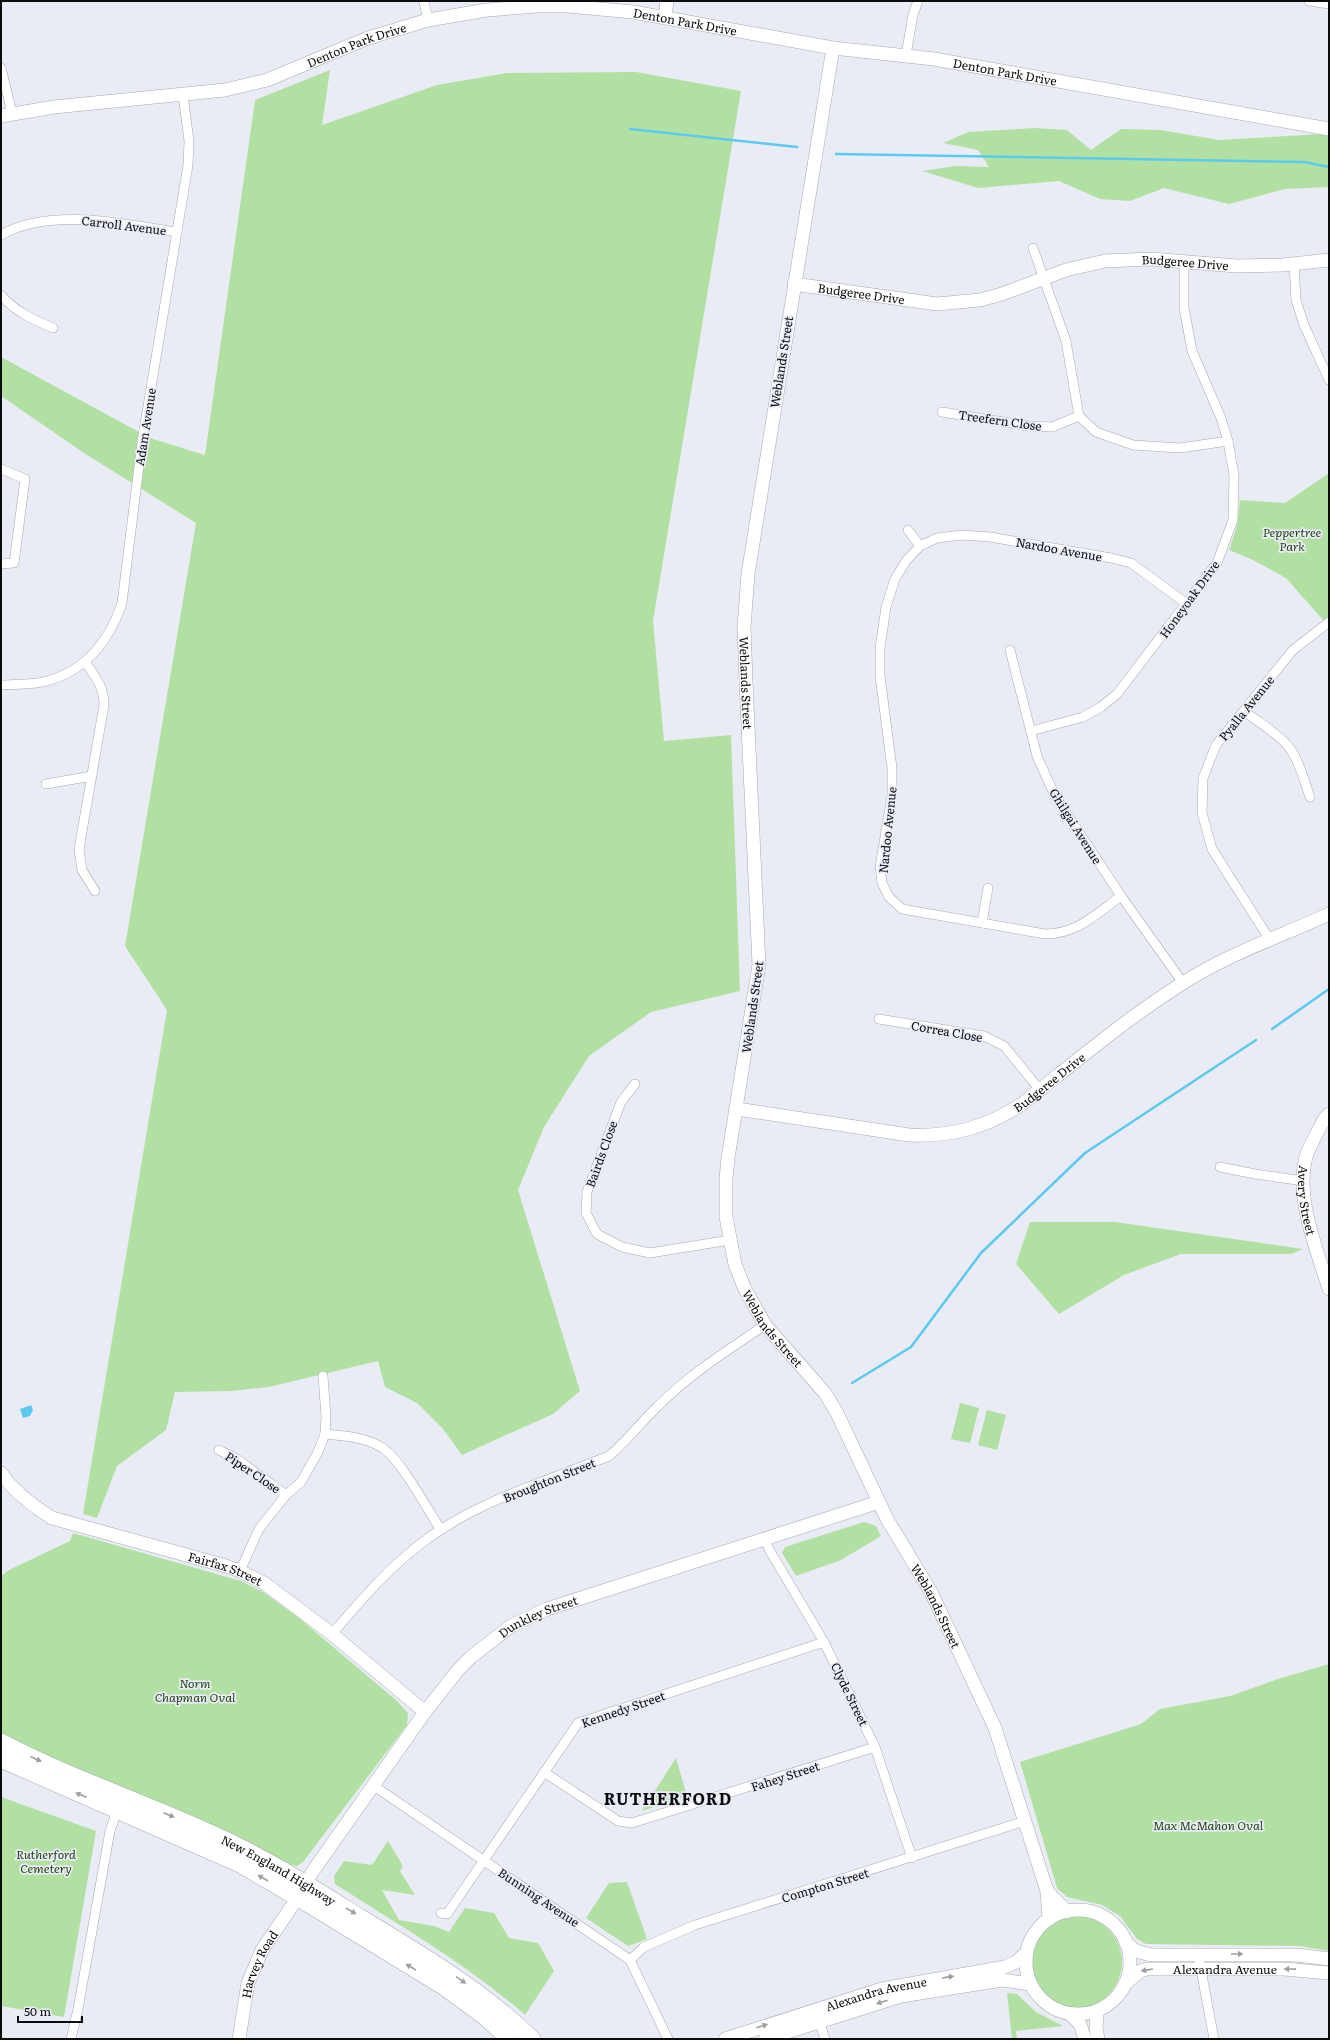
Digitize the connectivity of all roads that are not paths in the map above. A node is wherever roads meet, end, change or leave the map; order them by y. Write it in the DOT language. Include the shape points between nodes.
graph roads {
  1 [pos="424,1"];
  2 [pos="667,1"];
  3 [pos="918,1"];
  4 [pos="1309,1"];
  5 [pos="568,4"];
  6 [pos="1329,4"];
  7 [pos="665,17"];
  8 [pos="428,20"];
  9 [pos="833,48"];
  10 [pos="906,56"];
  11 [pos="1,68"];
  12 [pos="183,95"];
  13 [pos="7,115"];
  14 [pos="1329,129"];
  15 [pos="177,232"];
  16 [pos="1,235"];
  17 [pos="1033,248"];
  18 [pos="1329,260"];
  19 [pos="1184,262"];
  20 [pos="1294,264"];
  21 [pos="1044,278"];
  22 [pos="794,284"];
  23 [pos="1,295"];
  24 [pos="53,328"];
  25 [pos="1329,380"];
  26 [pos="942,412"];
  27 [pos="1079,416"];
  28 [pos="1228,440"];
  29 [pos="1,469"];
  30 [pos="908,530"];
  31 [pos="920,546"];
  32 [pos="1,564"];
  33 [pos="1187,604"];
  34 [pos="1329,622"];
  35 [pos="1010,650"];
  36 [pos="85,662"];
  37 [pos="1,685"];
  38 [pos="1244,711"];
  39 [pos="1031,731"];
  40 [pos="92,776"];
  41 [pos="46,784"];
  42 [pos="1310,797"];
  43 [pos="988,888"];
  44 [pos="95,892"];
  45 [pos="1121,896"];
  46 [pos="1329,914"];
  47 [pos="982,923"];
  48 [pos="1270,940"];
  49 [pos="1183,983"];
  50 [pos="879,1019"];
  51 [pos="635,1084"];
  52 [pos="1040,1090"];
  53 [pos="737,1109"];
  54 [pos="1329,1114"];
  55 [pos="1220,1167"];
  56 [pos="1304,1181"];
  57 [pos="730,1240"];
  58 [pos="1329,1289"];
  59 [pos="765,1325"];
  60 [pos="323,1376"];
  61 [pos="325,1434"];
  62 [pos="219,1450"];
  63 [pos="1,1473"];
  64 [pos="286,1495"];
  65 [pos="879,1502"];
  66 [pos="441,1530"];
  67 [pos="765,1540"];
  68 [pos="240,1571"];
  69 [pos="332,1634"];
  70 [pos="824,1642"];
  71 [pos="425,1712"];
  72 [pos="1,1742"];
  73 [pos="875,1747"];
  74 [pos="1,1759"];
  75 [pos="544,1772"];
  76 [pos="374,1786"];
  77 [pos="141,1803"];
  78 [pos="117,1811"];
  79 [pos="1025,1821"];
  80 [pos="912,1858"];
  81 [pos="484,1861"];
  82 [pos="301,1891"];
  83 [pos="1047,1891"];
  84 [pos="1067,1912"];
  85 [pos="441,1913"];
  86 [pos="1049,1919"];
  87 [pos="1126,1943"];
  88 [pos="1026,1953"];
  89 [pos="1198,1954"];
  90 [pos="1329,1959"];
  91 [pos="630,1960"];
  92 [pos="1200,1969"];
  93 [pos="1329,1973"];
  94 [pos="1030,1984"];
  95 [pos="1125,1984"];
  96 [pos="816,2010"];
  97 [pos="1097,2011"];
  98 [pos="1070,2014"];
  99 [pos="820,2022"];
  100 [pos="71,2039"];
  101 [pos="239,2039"];
  102 [pos="510,2039"];
  103 [pos="532,2039"];
  104 [pos="668,2039"];
  105 [pos="725,2039"];
  106 [pos="765,2039"];
  107 [pos="825,2039"];
  108 [pos="1085,2039"];
  109 [pos="1098,2039"];
  110 [pos="1214,2039"];
  1 -- 8 [label="street"];
  2 -- 7 [label="street"];
  3 -- 10 [label="street"];
  4 -- 6 [label="street"];
  5 -- 7 [label="street, Denton Park Drive"];
  5 -- 8 [label="street, Denton Park Drive" via="487,10"];
  7 -- 9 [label="street, Denton Park Drive"];
  8 -- 12 [label="street, Denton Park Drive" via="368,38 267,80 225,90"];
  9 -- 10 [label="street, Denton Park Drive"];
  9 -- 22 [label="street, Weblands Street"];
  10 -- 14 [label="street, Denton Park Drive"];
  11 -- 13 [label="street"];
  12 -- 13 [label="street, Denton Park Drive" via="46,108"];
  12 -- 15 [label="street, Adam Avenue" via="189,149"];
  15 -- 16 [label="street, Carroll Avenue" via="73,219 39,223"];
  15 -- 36 [label="street, Adam Avenue" via="136,485 122,603 106,638"];
  17 -- 21 [label="street"];
  18 -- 20 [label="street, Budgeree Drive"];
  19 -- 20 [label="street, Budgeree Drive" via="1237,266"];
  19 -- 21 [label="street, Budgeree Drive" via="1151,259 1105,261 1086,264"];
  19 -- 28 [label="street, Honeyoak Drive" via="1184,308 1192,351"];
  20 -- 25 [label="street" via="1296,300 1304,325"];
  21 -- 22 [label="street, Budgeree Drive" via="980,300 937,304"];
  21 -- 27 [label="street" via="1066,341"];
  22 -- 53 [label="street, Weblands Street" via="753,534 744,627 759,955"];
  23 -- 24 [label="street" via="8,303"];
  26 -- 27 [label="street, Treefern Close" via="1029,426 1052,427"];
  27 -- 28 [label="street" via="1096,432 1133,445 1180,448"];
  28 -- 33 [label="street, Honeyoak Drive" via="1234,475 1233,520 1217,563"];
  29 -- 32 [label="street" via="25,479 14,563"];
  30 -- 31 [label="street"];
  31 -- 33 [label="street, Nardoo Avenue" via="937,538 962,535 990,537 1111,558 1131,563"];
  31 -- 47 [label="street, Nardoo Avenue" via="906,561 895,580 886,607 880,648 880,676 892,768 892,795 880,867 882,883 889,898 902,909"];
  33 -- 39 [label="street, Honeyoak Drive" via="1117,694 1083,717"];
  34 -- 38 [label="street, Pyalla Avenue" via="1293,650"];
  35 -- 39 [label="street, Ghilgai Avenue"];
  36 -- 37 [label="street, Adam Avenue" via="63,675 46,681"];
  36 -- 40 [label="street" via="100,683 104,694"];
  38 -- 42 [label="street" via="1288,746"];
  38 -- 48 [label="street, Pyalla Avenue" via="1216,745 1203,778 1202,814 1212,849"];
  39 -- 45 [label="street, Ghilgai Avenue" via="1037,756 1055,796"];
  40 -- 41 [label="street"];
  40 -- 44 [label="street" via="79,849 82,870"];
  43 -- 47 [label="street"];
  45 -- 47 [label="street, Nardoo Avenue" via="1076,928 1060,934 1045,934"];
  45 -- 49 [label="street, Ghilgai Avenue"];
  46 -- 48 [label="street, Budgeree Drive"];
  48 -- 49 [label="street, Budgeree Drive"];
  49 -- 52 [label="street, Budgeree Drive"];
  50 -- 52 [label="street, Correa Close" via="984,1036 1004,1046"];
  51 -- 57 [label="street, Bairds Close" via="621,1102 587,1192 586,1213 597,1234 622,1246 650,1253"];
  52 -- 53 [label="street, Budgeree Drive" via="1006,1115 989,1123 953,1134 933,1136 909,1136"];
  53 -- 57 [label="street, Weblands Street" via="726,1179 726,1217"];
  54 -- 56 [label="street, Avery Street" via="1306,1156"];
  55 -- 56 [label="street"];
  56 -- 58 [label="street, Avery Street" via="1307,1215"];
  57 -- 59 [label="street, Weblands Street" via="744,1286"];
  59 -- 65 [label="street, Weblands Street" via="825,1393 846,1430"];
  59 -- 66 [label="street, Broughton Street" via="692,1376 609,1456 488,1505"];
  60 -- 61 [label="street" via="326,1401"];
  61 -- 64 [label="street" via="311,1467 301,1482"];
  61 -- 66 [label="street" via="353,1437 384,1449 395,1459"];
  62 -- 64 [label="street, Piper Close" via="237,1459"];
  63 -- 68 [label="street, Fairfax Street" via="32,1505 52,1518"];
  64 -- 68 [label="street" via="259,1529"];
  65 -- 67 [label="street, Dunkley Street"];
  65 -- 79 [label="street, Weblands Street" via="927,1584 985,1704 1004,1753"];
  66 -- 69 [label="street, Broughton Street" via="392,1568"];
  67 -- 70 [label="street, Clyde Street"];
  67 -- 71 [label="street, Dunkley Street" via="547,1609 511,1626 471,1657"];
  68 -- 69 [label="street, Fairfax Street" via="264,1583"];
  69 -- 71 [label="street, Fairfax Street"];
  70 -- 73 [label="street, Clyde Street"];
  70 -- 75 [label="street, Kennedy Street" via="578,1723"];
  71 -- 76 [label="street, Dunkley Street"];
  72 -- 77 [label="highway, New England Highway, one-way"];
  73 -- 75 [label="street, Fahey Street" via="632,1823 618,1821"];
  73 -- 80 [label="street, Clyde Street"];
  78 -- 74 [label="highway, New England Highway, one-way"];
  75 -- 81 [label="street, Kennedy Street"];
  76 -- 81 [label="street, Bunning Avenue"];
  76 -- 82 [label="street, Dunkley Street"];
  77 -- 78 [label="highway" via="130,1804"];
  77 -- 82 [label="highway, New England Highway, one-way" via="254,1854"];
  82 -- 78 [label="highway, New England Highway, one-way"];
  78 -- 100 [label="street" via="110,1831"];
  79 -- 80 [label="street, Compton Street"];
  79 -- 83 [label="street, Weblands Street"];
  80 -- 91 [label="street, Compton Street" via="695,1925 644,1947"];
  81 -- 85 [label="street, Kennedy Street" via="447,1914"];
  81 -- 91 [label="street, Bunning Avenue"];
  82 -- 101 [label="street, Harvey Road" via="257,1961 248,1983"];
  102 -- 82 [label="highway, New England Highway, one-way" via="454,1994"];
  82 -- 103 [label="highway, New England Highway, one-way" via="453,1974 501,2010"];
  83 -- 84 [label="street, Weblands Street"];
  83 -- 86 [label="street, Weblands Street"];
  84 -- 86 [label="street"];
  84 -- 87 [label="street" via="1086,1911 1104,1918 1118,1930"];
  86 -- 88 [label="street" via="1034,1934"];
  87 -- 89 [label="street, Alexandra Avenue" via="1143,1954"];
  87 -- 95 [label="street" via="1130,1965"];
  88 -- 94 [label="street" via="1026,1969"];
  96 -- 88 [label="street, Alexandra Avenue, one-way" via="882,1989 1005,1967"];
  89 -- 90 [label="street, Alexandra Avenue, one-way" via="1297,1955"];
  89 -- 92 [label="street"];
  91 -- 104 [label="street"];
  93 -- 92 [label="street, Alexandra Avenue, one-way" via="1295,1969"];
  92 -- 95 [label="street, Alexandra Avenue, one-way" via="1147,1969 1140,1971"];
  92 -- 110 [label="street"];
  94 -- 98 [label="street" via="1042,2001"];
  94 -- 99 [label="street, Alexandra Avenue, one-way" via="1002,1980 901,1996"];
  95 -- 97 [label="street" via="1109,2004"];
  96 -- 99 [label="street"];
  105 -- 96 [label="street, Alexandra Avenue, one-way"];
  97 -- 98 [label="street"];
  97 -- 109 [label="street"];
  98 -- 108 [label="street" via="1080,2024"];
  99 -- 106 [label="street, Alexandra Avenue"];
  99 -- 107 [label="street"];
}
